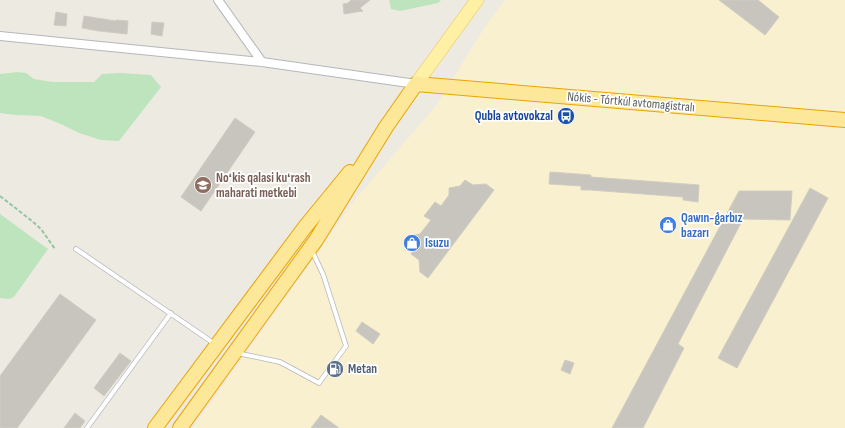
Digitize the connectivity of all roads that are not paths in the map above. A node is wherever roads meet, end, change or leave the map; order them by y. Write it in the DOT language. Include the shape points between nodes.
graph roads {
  1 [pos="218,0"];
  2 [pos="476,0"];
  3 [pos="0,36"];
  4 [pos="262,62"];
  5 [pos="416,84"];
  6 [pos="845,120"];
  7 [pos="386,127"];
  8 [pos="310,248"];
  9 [pos="76,249"];
  10 [pos="171,313"];
  11 [pos="217,345"];
  12 [pos="234,352"];
  13 [pos="87,428"];
  14 [pos="154,428"];
  15 [pos="180,428"];
  1 -- 4 [label="street"];
  2 -- 5 [label="main road"];
  3 -- 4 [label="street"];
  4 -- 5 [label="street"];
  5 -- 6 [label="highway, Nókis - Tórtkúl avtomagistralı"];
  5 -- 7 [label="highway"];
  7 -- 8 [label="highway"];
  7 -- 11 [label="highway" via="305,227"];
  8 -- 12 [label="highway"];
  8 -- 12 [label="lane" via="323,274 346,346 319,383 280,362"];
  9 -- 10 [label="lane"];
  10 -- 11 [label="lane"];
  10 -- 13 [label="lane"];
  11 -- 14 [label="highway"];
  12 -- 15 [label="highway"];
}
